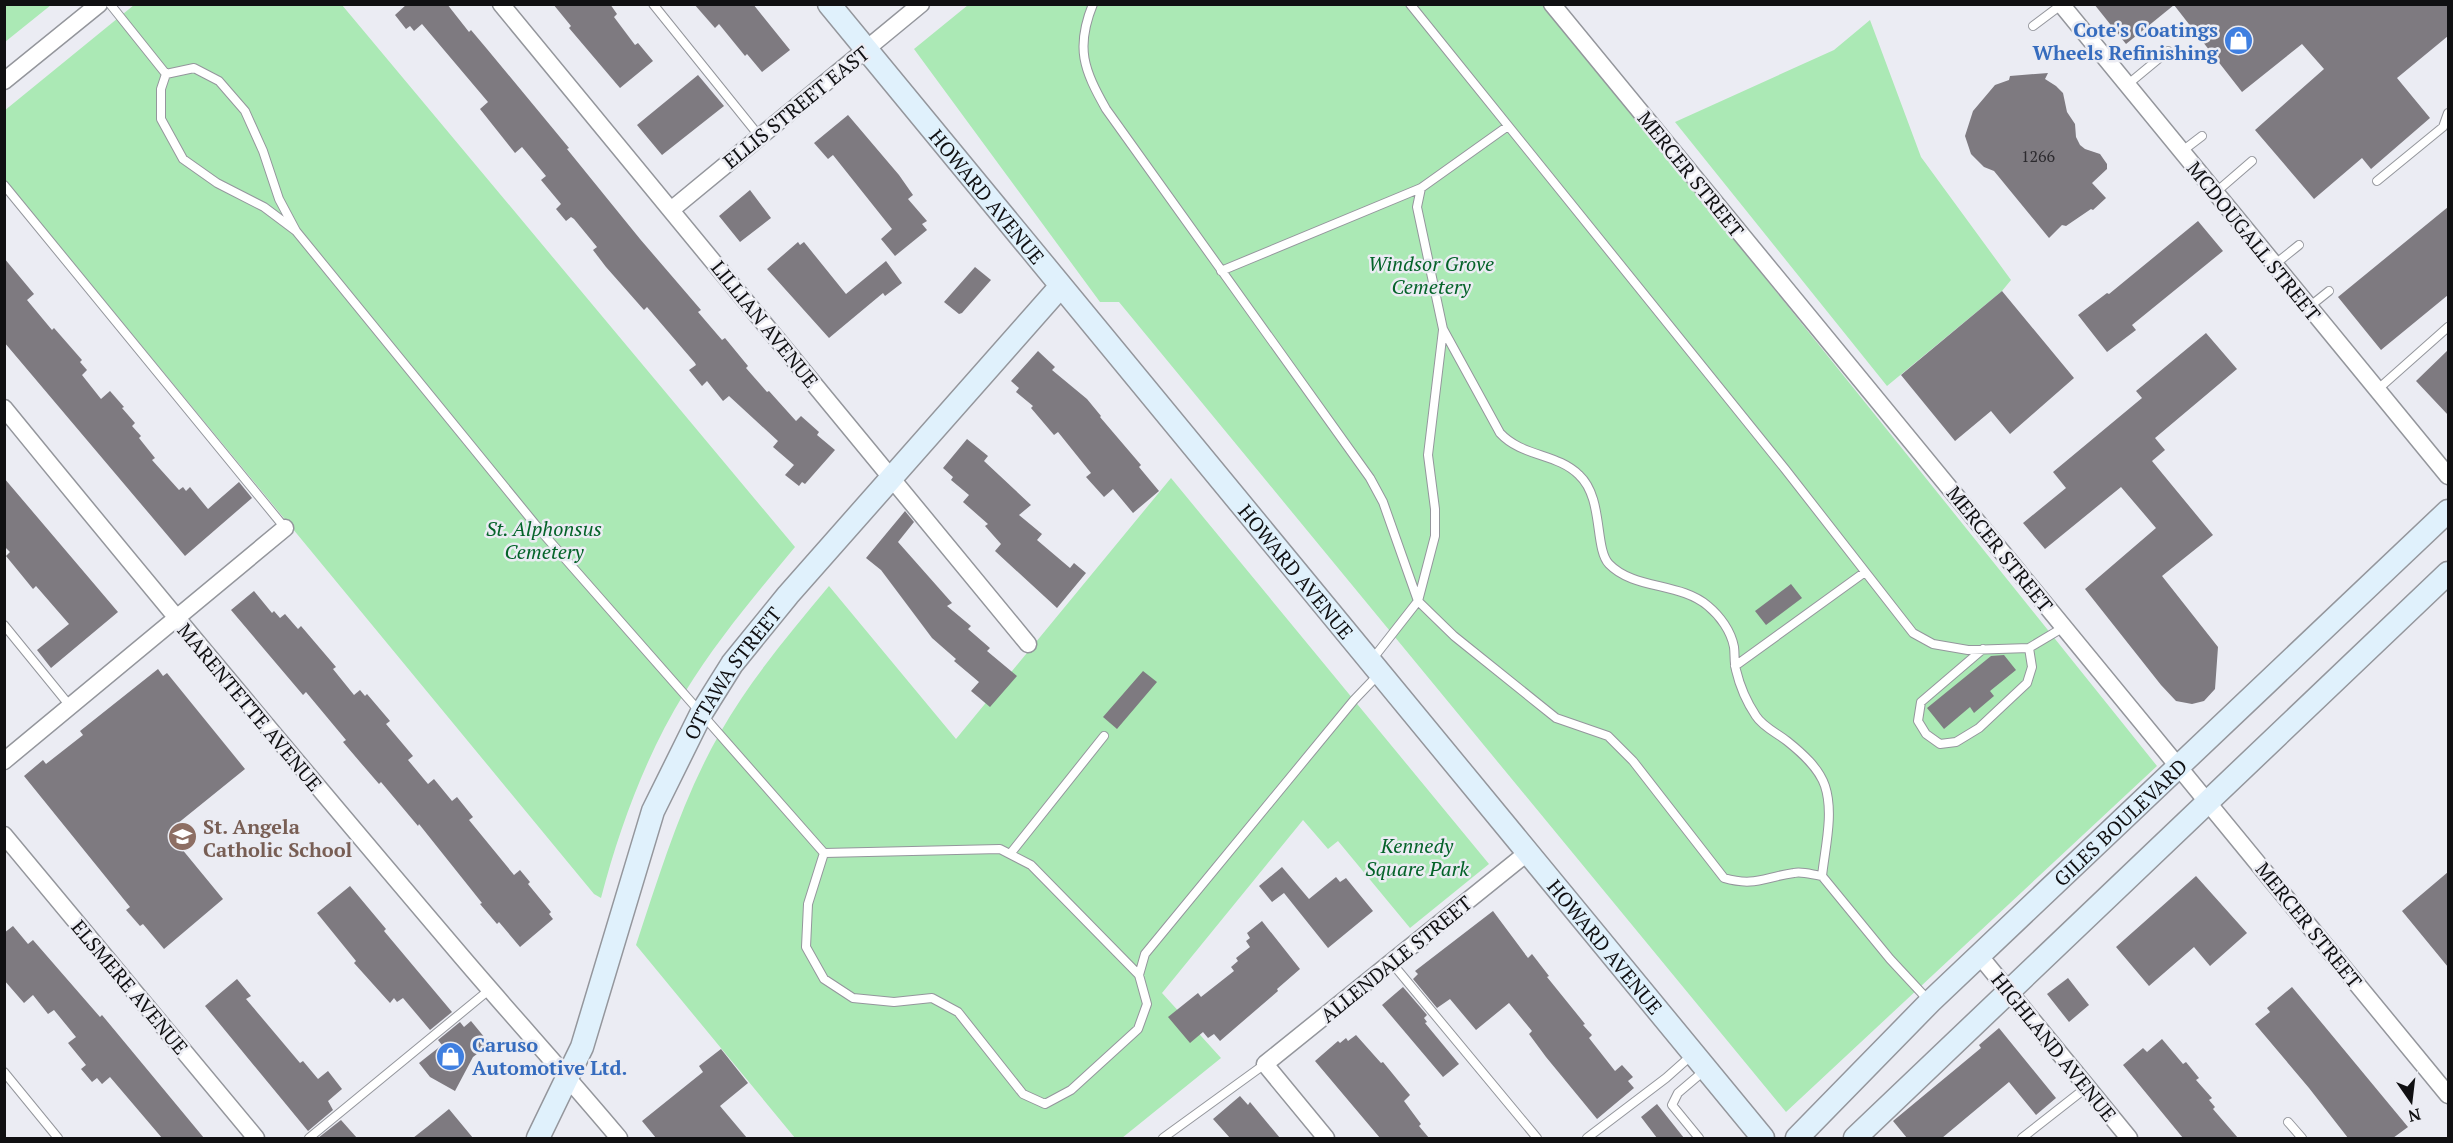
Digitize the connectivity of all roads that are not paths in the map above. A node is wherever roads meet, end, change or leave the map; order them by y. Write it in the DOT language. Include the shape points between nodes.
graph roads {
  1 [pos="99,4"];
  2 [pos="110,4"];
  3 [pos="501,4"];
  4 [pos="652,4"];
  5 [pos="830,4"];
  6 [pos="921,4"];
  7 [pos="1093,4"];
  8 [pos="1410,4"];
  9 [pos="1552,4"];
  10 [pos="2061,5"];
  11 [pos="2033,26"];
  12 [pos="867,49"];
  13 [pos="2168,51"];
  14 [pos="166,74"];
  15 [pos="4,81"];
  16 [pos="2127,85"];
  17 [pos="2448,112"];
  18 [pos="1508,126"];
  19 [pos="2202,135"];
  20 [pos="760,137"];
  21 [pos="2181,152"];
  22 [pos="2252,161"];
  23 [pos="2377,181"];
  24 [pos="4,185"];
  25 [pos="1421,188"];
  26 [pos="2215,193"];
  27 [pos="671,210"];
  28 [pos="296,231"];
  29 [pos="2299,245"];
  30 [pos="2274,265"];
  31 [pos="1221,271"];
  32 [pos="1060,287"];
  33 [pos="2328,291"];
  34 [pos="2309,307"];
  35 [pos="2448,327"];
  36 [pos="1443,329"];
  37 [pos="2377,390"];
  38 [pos="4,408"];
  39 [pos="2448,476"];
  40 [pos="891,478"];
  41 [pos="2448,511"];
  42 [pos="285,528"];
  43 [pos="1865,573"];
  44 [pos="2448,573"];
  45 [pos="1418,601"];
  46 [pos="176,619"];
  47 [pos="4,625"];
  48 [pos="2064,627"];
  49 [pos="1029,645"];
  50 [pos="2029,648"];
  51 [pos="1983,650"];
  52 [pos="1735,666"];
  53 [pos="1375,668"];
  54 [pos="70,706"];
  55 [pos="702,712"];
  56 [pos="1104,736"];
  57 [pos="4,761"];
  58 [pos="2179,766"];
  59 [pos="2209,803"];
  60 [pos="4,835"];
  61 [pos="824,853"];
  62 [pos="1527,853"];
  63 [pos="1010,854"];
  64 [pos="1822,876"];
  65 [pos="1979,955"];
  66 [pos="1391,962"];
  67 [pos="1139,975"];
  68 [pos="489,990"];
  69 [pos="2009,992"];
  70 [pos="1930,1002"];
  71 [pos="1699,1062"];
  72 [pos="1265,1064"];
  73 [pos="4,1072"];
  74 [pos="568,1077"];
  75 [pos="2086,1087"];
  76 [pos="2448,1095"];
  77 [pos="2288,1122"];
  78 [pos="58,1138"];
  79 [pos="256,1138"];
  80 [pos="309,1138"];
  81 [pos="538,1138"];
  82 [pos="619,1138"];
  83 [pos="1163,1138"];
  84 [pos="1326,1138"];
  85 [pos="1537,1138"];
  86 [pos="1587,1138"];
  87 [pos="1699,1138"];
  88 [pos="1763,1138"];
  89 [pos="1797,1138"];
  90 [pos="1855,1138"];
  91 [pos="2022,1138"];
  92 [pos="2129,1138"];
  93 [pos="2302,1138"];
  1 -- 15 [label="street"];
  2 -- 14 [label="lane"];
  3 -- 27 [label="street, LILLIAN AVENUE"];
  4 -- 20 [label="lane"];
  5 -- 12 [label="street, HOWARD AVENUE"];
  6 -- 12 [label="street, ELLIS STREET EAST"];
  7 -- 31 [label="lane" via="1084,26 1082,46 1094,88"];
  8 -- 18 [label="lane"];
  9 -- 48 [label="street, MERCER STREET"];
  10 -- 11 [label="lane"];
  10 -- 16 [label="street, MCDOUGALL STREET"];
  12 -- 20 [label="street, ELLIS STREET EAST"];
  12 -- 32 [label="street, HOWARD AVENUE"];
  13 -- 16 [label="lane"];
  14 -- 28 [label="lane" via="160,89 161,119 183,159 217,183 264,207"];
  14 -- 28 [label="lane" via="194,68 219,81 245,111 279,199"];
  16 -- 21 [label="street, MCDOUGALL STREET"];
  17 -- 23 [label="lane" via="2443,128"];
  18 -- 25 [label="lane"];
  18 -- 43 [label="lane"];
  19 -- 21 [label="lane"];
  20 -- 27 [label="street, ELLIS STREET EAST"];
  21 -- 26 [label="street, MCDOUGALL STREET"];
  22 -- 26 [label="lane"];
  24 -- 42 [label="lane"];
  25 -- 31 [label="lane"];
  25 -- 36 [label="lane" via="1417,207"];
  26 -- 30 [label="street, MCDOUGALL STREET"];
  27 -- 40 [label="street, LILLIAN AVENUE"];
  28 -- 55 [label="lane" via="539,528"];
  29 -- 30 [label="lane"];
  30 -- 34 [label="street, MCDOUGALL STREET"];
  31 -- 45 [label="lane" via="1370,478 1383,502"];
  32 -- 40 [label="street, OTTAWA STREET"];
  32 -- 53 [label="street, HOWARD AVENUE"];
  33 -- 34 [label="lane"];
  34 -- 37 [label="street, MCDOUGALL STREET"];
  35 -- 37 [label="lane"];
  36 -- 45 [label="lane" via="1428,455 1435,536"];
  36 -- 52 [label="lane" via="1509,443 1568,465 1581,476 1596,507 1606,561 1618,573 1679,590 1707,605 1724,621 1734,646"];
  37 -- 39 [label="street, MCDOUGALL STREET"];
  38 -- 46 [label="street, MARENTETTE AVENUE"];
  40 -- 49 [label="street, LILLIAN AVENUE"];
  40 -- 55 [label="street, OTTAWA STREET" via="732,664"];
  41 -- 58 [label="street, GILES BOULEVARD"];
  42 -- 46 [label="street"];
  43 -- 51 [label="lane" via="1913,633 1933,644"];
  43 -- 52 [label="lane"];
  44 -- 59 [label="street"];
  45 -- 53 [label="lane"];
  45 -- 64 [label="lane" via="1454,636 1556,718 1608,736 1634,761 1724,878 1739,883 1763,882 1796,872"];
  46 -- 54 [label="street"];
  46 -- 68 [label="street, MARENTETTE AVENUE"];
  47 -- 54 [label="lane"];
  48 -- 50 [label="lane"];
  48 -- 58 [label="street, MERCER STREET"];
  50 -- 51 [label="lane"];
  50 -- 51 [label="lane" via="2032,667 2027,683 1979,728 1956,742 1940,744 1926,734 1918,721 1920,702"];
  52 -- 64 [label="lane" via="1742,694 1758,719 1811,763 1824,784 1829,804"];
  53 -- 62 [label="street, HOWARD AVENUE"];
  53 -- 67 [label="lane" via="1354,700 1145,954"];
  54 -- 57 [label="street"];
  55 -- 61 [label="lane"];
  55 -- 74 [label="street, OTTAWA STREET" via="653,811 582,1047"];
  56 -- 63 [label="lane"];
  58 -- 59 [label="street, MERCER STREET"];
  58 -- 65 [label="street, GILES BOULEVARD"];
  59 -- 69 [label="street"];
  59 -- 76 [label="street, MERCER STREET"];
  60 -- 79 [label="street, ELSMERE AVENUE"];
  61 -- 63 [label="lane" via="1000,849"];
  61 -- 67 [label="lane" via="808,904 806,947 824,979 853,998 894,1002 932,998 958,1012 1023,1094 1045,1104 1071,1090 1138,1029 1147,1004"];
  62 -- 66 [label="street, ALLENDALE STREET"];
  62 -- 71 [label="street, HOWARD AVENUE"];
  63 -- 67 [label="lane" via="1031,865"];
  64 -- 70 [label="lane"];
  65 -- 69 [label="street, HIGHLAND AVENUE"];
  65 -- 70 [label="street, GILES BOULEVARD"];
  66 -- 72 [label="street, ALLENDALE STREET"];
  66 -- 85 [label="lane"];
  68 -- 74 [label="street, MARENTETTE AVENUE"];
  68 -- 80 [label="lane"];
  69 -- 75 [label="street, HIGHLAND AVENUE"];
  69 -- 90 [label="street"];
  70 -- 89 [label="street, GILES BOULEVARD"];
  71 -- 86 [label="lane" via="1666,1078"];
  71 -- 87 [label="lane" via="1672,1105"];
  71 -- 88 [label="street, HOWARD AVENUE"];
  72 -- 83 [label="lane"];
  72 -- 84 [label="street"];
  73 -- 78 [label="lane"];
  74 -- 81 [label="street, OTTAWA STREET"];
  74 -- 82 [label="street, MARENTETTE AVENUE"];
  75 -- 91 [label="lane"];
  75 -- 92 [label="street, HIGHLAND AVENUE"];
  77 -- 93 [label="lane"];
}
